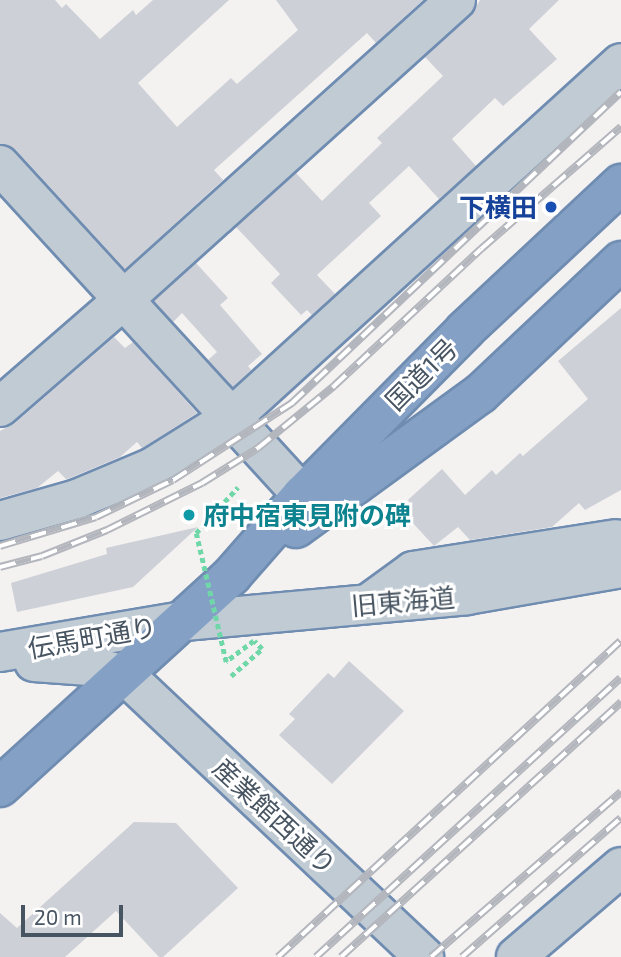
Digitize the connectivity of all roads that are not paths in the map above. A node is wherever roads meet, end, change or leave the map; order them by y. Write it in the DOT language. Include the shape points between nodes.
graph roads {
  1 [pos="456,0"];
  2 [pos="621,63"];
  3 [pos="0,166"];
  4 [pos="621,184"];
  5 [pos="621,261"];
  6 [pos="123,300"];
  7 [pos="0,407"];
  8 [pos="231,418"];
  9 [pos="302,495"];
  10 [pos="0,521"];
  11 [pos="619,553"];
  12 [pos="232,575"];
  13 [pos="367,604"];
  14 [pos="184,621"];
  15 [pos="0,652"];
  16 [pos="0,662"];
  17 [pos="125,675"];
  18 [pos="0,787"];
  19 [pos="621,867"];
  20 [pos="424,957"];
  21 [pos="516,957"];
  1 -- 6 [label="street"];
  2 -- 8 [label="street"];
  3 -- 6 [label="street"];
  4 -- 9 [label="highway, 国道1号" via="465,330"];
  5 -- 12 [label="highway, 国道1号" via="480,394"];
  6 -- 7 [label="street"];
  6 -- 8 [label="street"];
  8 -- 9 [label="street"];
  8 -- 10 [label="street" via="151,468 77,499"];
  9 -- 12 [label="highway, 国道1号"];
  11 -- 13 [label="street, 旧東海道" via="467,595"];
  11 -- 13 [label="street" via="413,571"];
  12 -- 14 [label="highway, 国道1号"];
  13 -- 14 [label="street, 旧東海道"];
  14 -- 15 [label="street, 伝馬町通り"];
  14 -- 17 [label="highway, 国道1号"];
  16 -- 17 [label="street" via="59,662"];
  17 -- 18 [label="highway, 国道1号"];
  17 -- 20 [label="street, 産業館西通り"];
  19 -- 21 [label="street"];
}
